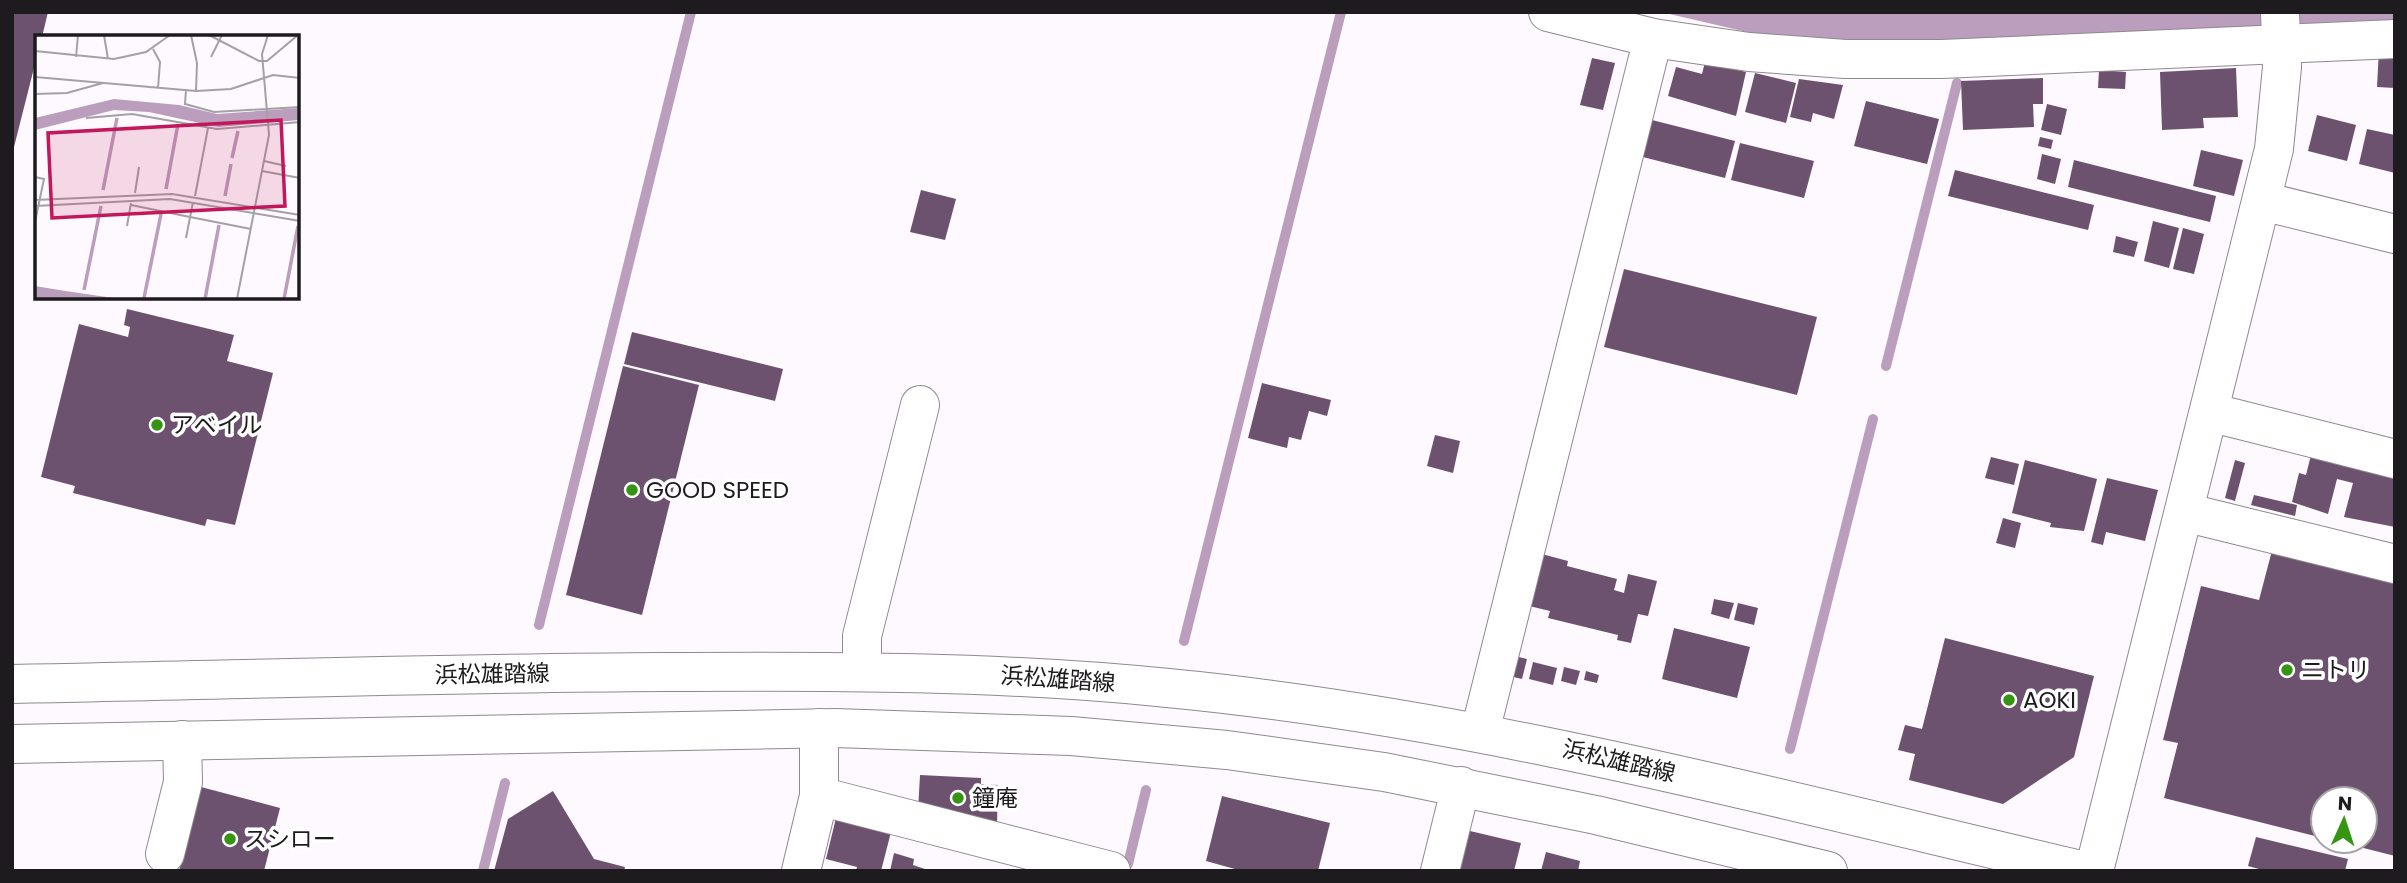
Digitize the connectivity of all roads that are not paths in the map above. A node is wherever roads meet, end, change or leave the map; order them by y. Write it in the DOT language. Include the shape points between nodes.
graph roads {
  1 [pos="1548,12"];
  2 [pos="2281,32"];
  3 [pos="1653,38"];
  4 [pos="2395,39"];
  5 [pos="2262,201"];
  6 [pos="2395,234"];
  7 [pos="920,405"];
  8 [pos="2209,412"];
  9 [pos="2395,459"];
  10 [pos="2184,512"];
  11 [pos="2395,564"];
  12 [pos="862,671"];
  13 [pos="12,684"];
  14 [pos="819,729"];
  15 [pos="1480,732"];
  16 [pos="182,740"];
  17 [pos="12,744"];
  18 [pos="1461,786"];
  19 [pos="819,796"];
  20 [pos="165,854"];
  21 [pos="801,871"];
  22 [pos="1111,871"];
  23 [pos="1440,871"];
  24 [pos="1828,871"];
  25 [pos="2085,871"];
  26 [pos="2094,871"];
  1 -- 3 [label="main road"];
  2 -- 3 [label="main road" via="1942,59 1845,59"];
  2 -- 4 [label="main road"];
  2 -- 5 [label="main road" via="2277,123"];
  3 -- 15 [label="main road"];
  5 -- 6 [label="main road"];
  5 -- 8 [label="main road"];
  7 -- 12 [label="main road" via="862,636"];
  8 -- 9 [label="main road"];
  8 -- 10 [label="main road"];
  10 -- 11 [label="main road"];
  10 -- 26 [label="main road"];
  12 -- 13 [label="main road, 浜松雄踏線"];
  12 -- 15 [label="main road, 浜松雄踏線" via="1167,687"];
  14 -- 16 [label="main road"];
  14 -- 18 [label="main road" via="966,730 1138,741 1306,760"];
  14 -- 19 [label="main road"];
  15 -- 25 [label="main road, 浜松雄踏線"];
  16 -- 17 [label="main road"];
  16 -- 20 [label="main road" via="183,782"];
  18 -- 23 [label="main road"];
  18 -- 24 [label="main road"];
  19 -- 21 [label="main road"];
  19 -- 22 [label="main road"];
}
